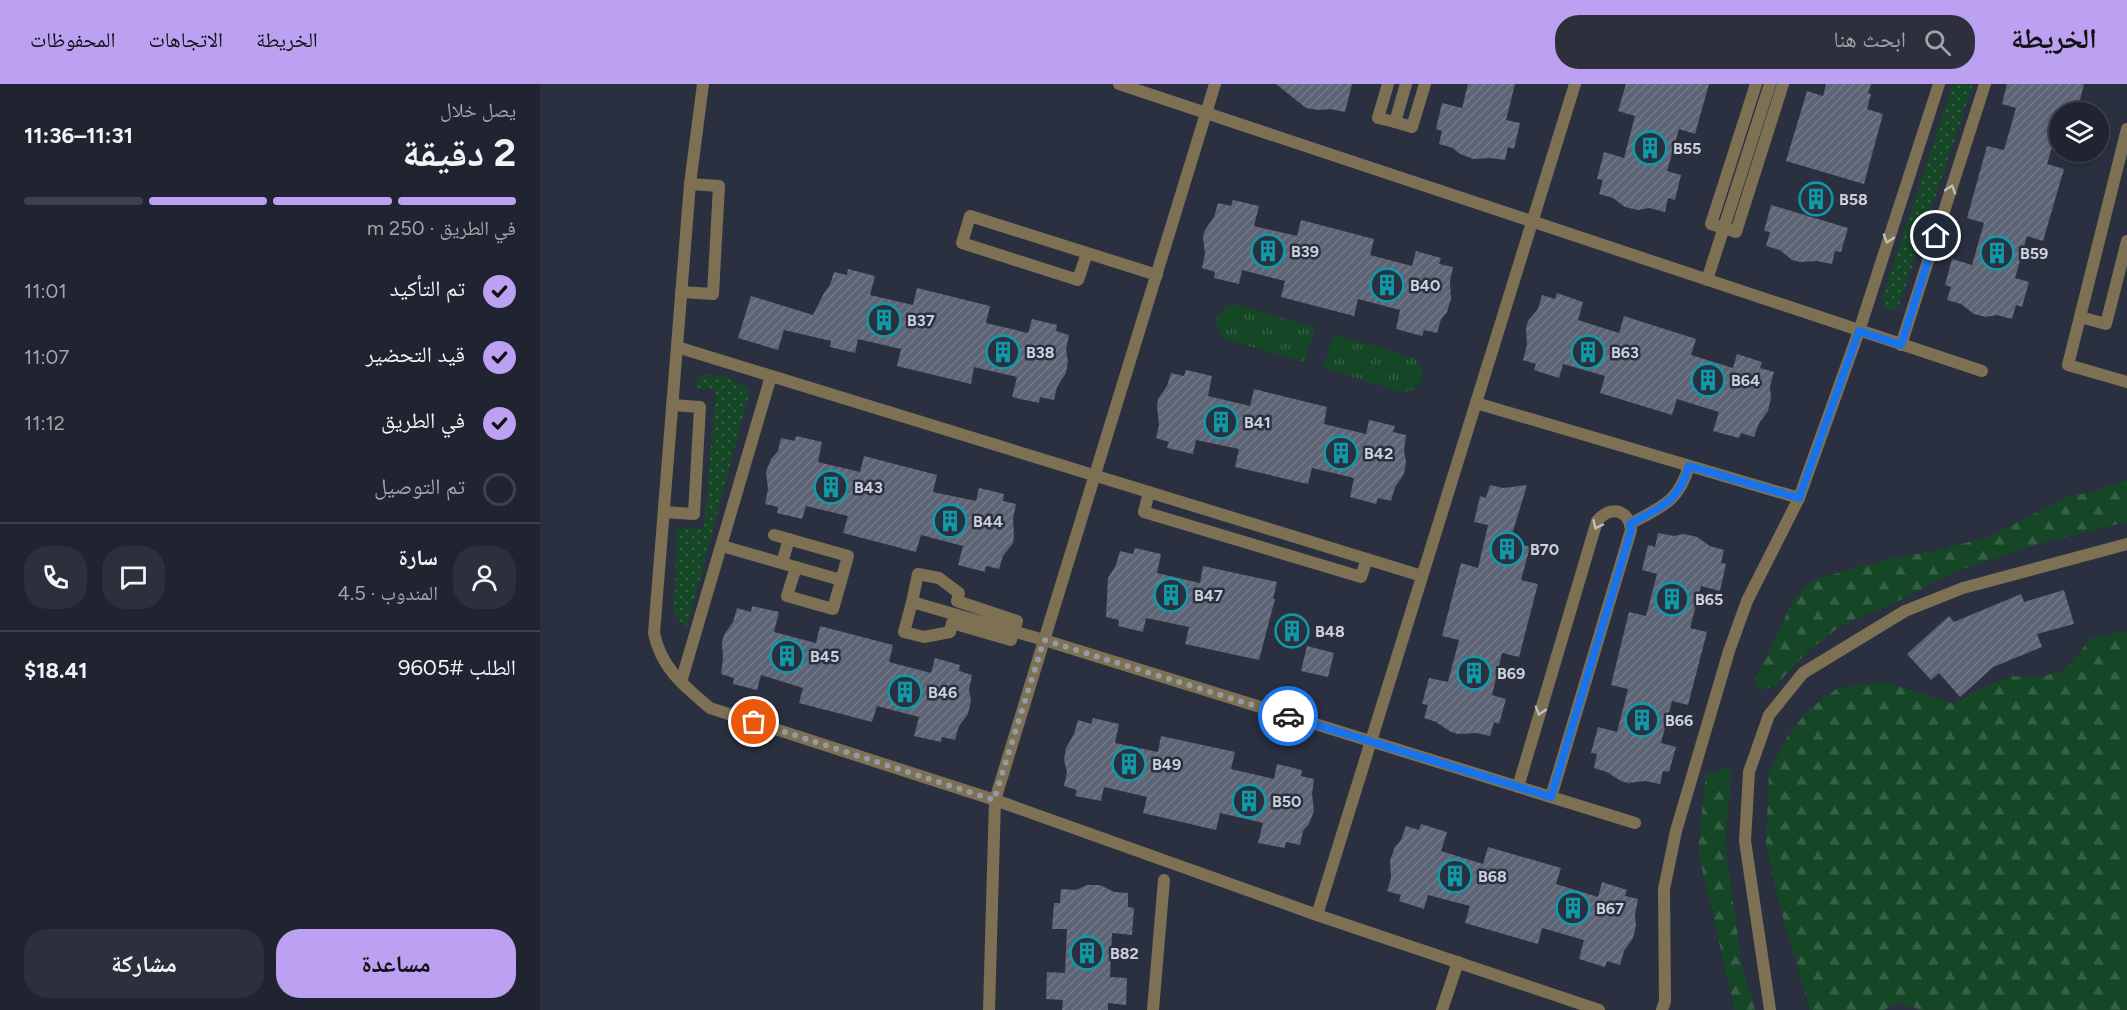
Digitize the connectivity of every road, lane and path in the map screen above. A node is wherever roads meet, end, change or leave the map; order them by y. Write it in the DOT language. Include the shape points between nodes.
graph roads {
  1 [pos="703,84"];
  2 [pos="1119,84"];
  3 [pos="1215,84"];
  4 [pos="1388,84"];
  5 [pos="1406,84"];
  6 [pos="1425,84"];
  7 [pos="1575,84"];
  8 [pos="1756,84"];
  9 [pos="1770,84"];
  10 [pos="1783,84"];
  11 [pos="1939,84"];
  12 [pos="1985,84"];
  13 [pos="1207,113"];
  14 [pos="1395,122"];
  15 [pos="2127,129"];
  16 [pos="2121,182"];
  17 [pos="690,184"];
  18 [pos="1532,222"];
  19 [pos="1724,228"];
  20 [pos="2127,241"];
  21 [pos="1087,253"];
  22 [pos="1156,275"];
  23 [pos="1707,280"];
  24 [pos="681,292"];
  25 [pos="2080,317"];
  26 [pos="1859,331"];
  27 [pos="1901,345"];
  28 [pos="676,347"];
  29 [pos="1982,371"];
  30 [pos="771,376"];
  31 [pos="2127,382"];
  32 [pos="1476,403"];
  33 [pos="672,405"];
  34 [pos="1689,466"];
  35 [pos="1095,476"];
  36 [pos="1149,492"];
  37 [pos="1799,498"];
  38 [pos="664,512"];
  39 [pos="1630,524"];
  40 [pos="774,535"];
  41 [pos="789,539"];
  42 [pos="2127,544"];
  43 [pos="722,546"];
  44 [pos="1367,559"];
  45 [pos="782,564"];
  46 [pos="796,567"];
  47 [pos="1422,576"];
  48 [pos="841,580"];
  49 [pos="912,602"];
  50 [pos="1014,632"];
  51 [pos="1044,640"];
  52 [pos="681,682"];
  53 [pos="1371,742"];
  54 [pos="1518,787"];
  55 [pos="1551,797"];
  56 [pos="994,800"];
  57 [pos="1635,823"];
  58 [pos="1164,880"];
  59 [pos="1317,915"];
  60 [pos="1458,962"];
  61 [pos="989,1010"];
  62 [pos="1154,1010"];
  63 [pos="1442,1010"];
  64 [pos="1599,1010"];
  65 [pos="1662,1010"];
  66 [pos="1770,1010"];
  1 -- 17 [label="street"];
  2 -- 13 [label="street"];
  3 -- 13 [label="street"];
  4 -- 14 [label="street" via="1378,118"];
  5 -- 14 [label="street"];
  6 -- 14 [label="street" via="1412,127"];
  7 -- 18 [label="street"];
  8 -- 19 [label="street" via="1711,224"];
  9 -- 19 [label="street"];
  10 -- 19 [label="street" via="1736,232"];
  11 -- 26 [label="street, one-way"];
  27 -- 12 [label="street, one-way"];
  13 -- 18 [label="street"];
  13 -- 22 [label="street"];
  15 -- 16 [label="street"];
  16 -- 25 [label="street"];
  17 -- 24 [label="street"];
  17 -- 24 [label="street" via="719,186 714,294"];
  18 -- 23 [label="street"];
  18 -- 32 [label="street"];
  19 -- 23 [label="street"];
  20 -- 25 [label="street" via="2106,324"];
  21 -- 21 [label="street" via="1078,280 962,243 970,216"];
  21 -- 22 [label="street"];
  22 -- 35 [label="street"];
  23 -- 26 [label="street"];
  24 -- 28 [label="street"];
  25 -- 31 [label="street" via="2068,365"];
  26 -- 27 [label="street"];
  26 -- 37 [label="street"];
  27 -- 29 [label="street"];
  28 -- 30 [label="street"];
  28 -- 33 [label="street"];
  30 -- 35 [label="street"];
  30 -- 43 [label="street"];
  32 -- 34 [label="street"];
  32 -- 47 [label="street"];
  33 -- 38 [label="street"];
  33 -- 38 [label="street" via="700,407 694,514"];
  34 -- 37 [label="street"];
  34 -- 39 [label="street" via="1684,484 1671,500"];
  35 -- 36 [label="street"];
  35 -- 51 [label="street"];
  36 -- 44 [label="street"];
  36 -- 44 [label="street" via="1144,512 1361,577"];
  37 -- 65 [label="street" via="1743,610 1676,831 1664,889"];
  38 -- 52 [label="street" via="654,633 657,650"];
  39 -- 54 [label="street, one-way" via="1614,511 1597,521"];
  39 -- 55 [label="street"];
  40 -- 41 [label="street"];
  41 -- 45 [label="street"];
  41 -- 48 [label="street" via="848,556"];
  42 -- 66 [label="street" via="1963,588 1905,611 1803,673 1769,715 1749,772 1744,841"];
  43 -- 45 [label="street"];
  43 -- 52 [label="street"];
  44 -- 47 [label="street"];
  45 -- 46 [label="street"];
  46 -- 48 [label="street"];
  46 -- 48 [label="street" via="787,596 833,609"];
  47 -- 53 [label="street"];
  49 -- 50 [label="street"];
  49 -- 50 [label="street" via="904,632 924,638 950,632 952,623 1011,640"];
  49 -- 50 [label="street" via="918,574 939,578 959,593 957,601 1017,621"];
  50 -- 51 [label="street"];
  51 -- 53 [label="street"];
  51 -- 56 [label="street"];
  52 -- 56 [label="street" via="710,708"];
  53 -- 54 [label="street"];
  53 -- 59 [label="street"];
  54 -- 55 [label="street"];
  55 -- 57 [label="street"];
  56 -- 59 [label="street"];
  56 -- 61 [label="street"];
  58 -- 62 [label="street"];
  59 -- 60 [label="street"];
  60 -- 63 [label="street"];
  60 -- 64 [label="street"];
}
